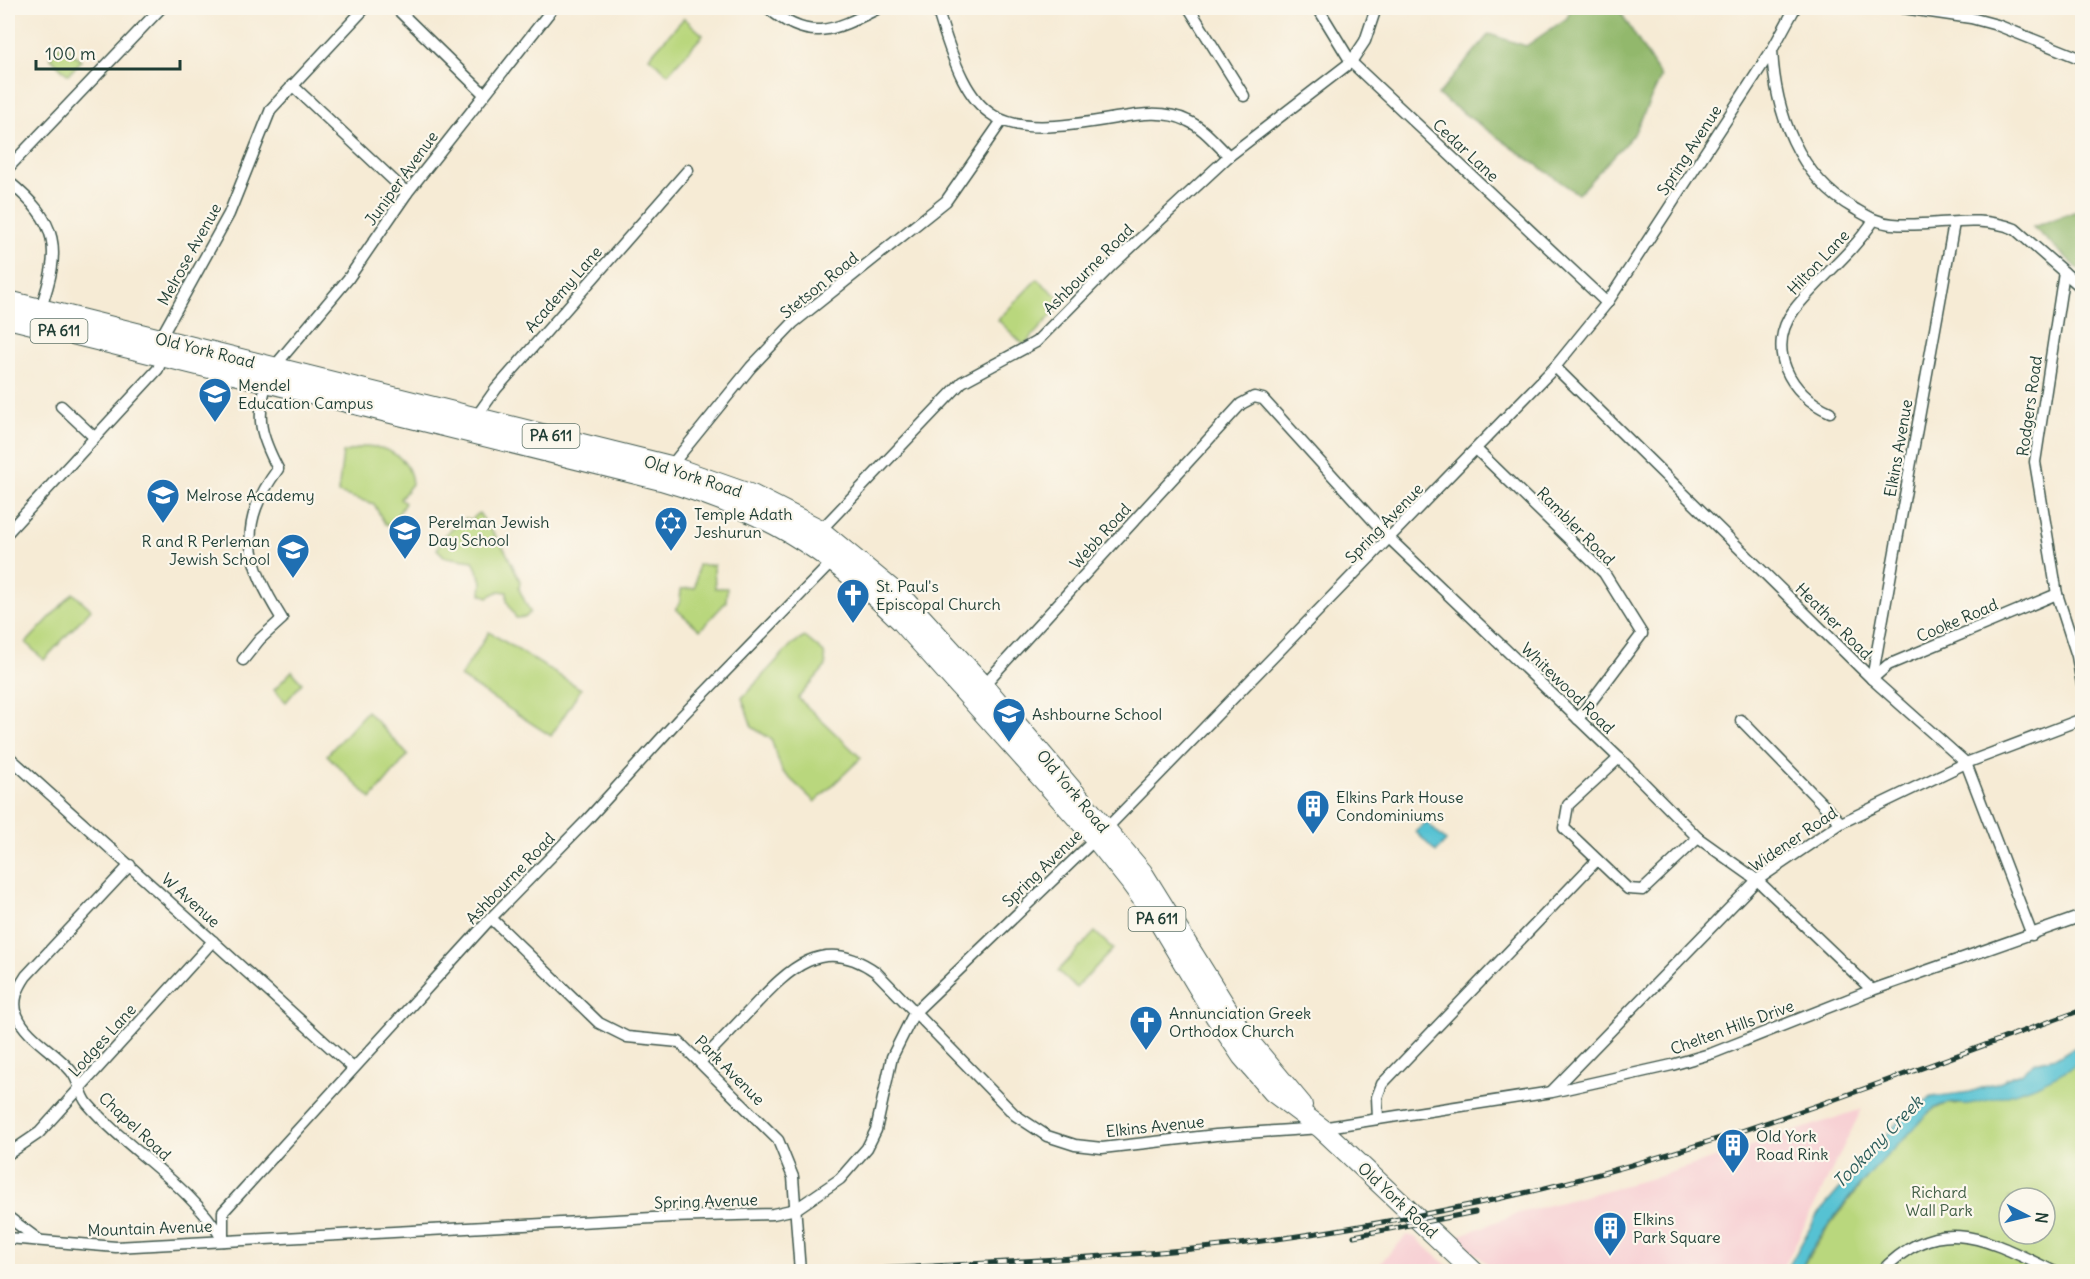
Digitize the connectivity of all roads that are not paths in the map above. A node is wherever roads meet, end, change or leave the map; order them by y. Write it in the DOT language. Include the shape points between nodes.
graph roads {
  1 [pos="161,8"];
  2 [pos="365,8"];
  3 [pos="396,8"];
  4 [pos="554,8"];
  5 [pos="768,8"];
  6 [pos="879,8"];
  7 [pos="937,8"];
  8 [pos="1189,8"];
  9 [pos="1317,8"];
  10 [pos="1376,8"];
  11 [pos="1795,8"];
  12 [pos="1903,8"];
  13 [pos="1772,50"];
  14 [pos="2082,59"];
  15 [pos="1351,62"];
  16 [pos="292,85"];
  17 [pos="484,94"];
  18 [pos="1244,96"];
  19 [pos="1001,122"];
  20 [pos="1229,156"];
  21 [pos="8,168"];
  22 [pos="688,170"];
  23 [pos="8,181"];
  24 [pos="407,193"];
  25 [pos="1874,220"];
  26 [pos="1954,222"];
  27 [pos="2064,272"];
  28 [pos="2082,288"];
  29 [pos="8,301"];
  30 [pos="1607,303"];
  31 [pos="40,309"];
  32 [pos="8,318"];
  33 [pos="161,348"];
  34 [pos="1555,367"];
  35 [pos="271,375"];
  36 [pos="1254,397"];
  37 [pos="61,406"];
  38 [pos="1830,412"];
  39 [pos="470,425"];
  40 [pos="94,438"];
  41 [pos="1477,450"];
  42 [pos="666,473"];
  43 [pos="8,532"];
  44 [pos="815,537"];
  45 [pos="1390,539"];
  46 [pos="838,555"];
  47 [pos="2057,594"];
  48 [pos="243,660"];
  49 [pos="1872,679"];
  50 [pos="2082,684"];
  51 [pos="977,692"];
  52 [pos="1578,719"];
  53 [pos="2082,719"];
  54 [pos="1741,720"];
  55 [pos="1619,758"];
  56 [pos="12,760"];
  57 [pos="1966,763"];
  58 [pos="8,773"];
  59 [pos="1841,823"];
  60 [pos="1100,833"];
  61 [pos="1698,838"];
  62 [pos="1598,860"];
  63 [pos="130,865"];
  64 [pos="1757,880"];
  65 [pos="2082,916"];
  66 [pos="491,918"];
  67 [pos="2032,935"];
  68 [pos="213,941"];
  69 [pos="1872,990"];
  70 [pos="914,1013"];
  71 [pos="701,1061"];
  72 [pos="352,1067"];
  73 [pos="79,1087"];
  74 [pos="1552,1092"];
  75 [pos="1378,1119"];
  76 [pos="1321,1128"];
  77 [pos="8,1154"];
  78 [pos="796,1209"];
  79 [pos="8,1217"];
  80 [pos="8,1238"];
  81 [pos="40,1240"];
  82 [pos="223,1240"];
  83 [pos="800,1272"];
  84 [pos="1474,1272"];
  85 [pos="1881,1272"];
  86 [pos="2055,1272"];
  1 -- 21 [label="street"];
  2 -- 16 [label="street, Melrose Avenue"];
  3 -- 17 [label="street"];
  4 -- 17 [label="street, Juniper Avenue"];
  5 -- 6 [label="street" via="802,29 822,31 841,27"];
  7 -- 19 [label="street" via="963,81 981,107"];
  8 -- 18 [label="street"];
  9 -- 15 [label="street, Cedar Lane"];
  10 -- 15 [label="street, Ashbourne Road" via="1365,41"];
  11 -- 13 [label="street, Spring Avenue"];
  12 -- 14 [label="street" via="1997,25"];
  13 -- 25 [label="street" via="1782,114 1802,158 1831,191"];
  13 -- 30 [label="street, Spring Avenue"];
  15 -- 20 [label="street, Ashbourne Road"];
  15 -- 30 [label="street, Cedar Lane"];
  16 -- 24 [label="street"];
  16 -- 33 [label="street, Melrose Avenue" via="271,110 229,214"];
  17 -- 24 [label="street, Juniper Avenue"];
  19 -- 20 [label="street" via="1053,128 1166,114 1196,125"];
  19 -- 42 [label="street, Stetson Road" via="946,201 793,323 751,367"];
  20 -- 44 [label="street, Ashbourne Road" via="1036,342 962,382"];
  22 -- 39 [label="street, Academy Lane" via="496,389"];
  23 -- 31 [label="street" via="32,201 51,235 54,267"];
  24 -- 35 [label="street, Juniper Avenue" via="348,279"];
  25 -- 26 [label="street" via="1893,224"];
  25 -- 38 [label="street, Hilton Lane" via="1856,247 1794,310 1784,332 1782,355 1789,379 1804,395"];
  26 -- 27 [label="street" via="1988,222 2015,229"];
  26 -- 49 [label="street, Elkins Avenue"];
  27 -- 28 [label="street"];
  27 -- 47 [label="street, Rodgers Road" via="2035,462"];
  29 -- 31 [label="highway, Old York Road / PA 611"];
  30 -- 34 [label="street, Spring Avenue"];
  31 -- 33 [label="highway, Old York Road / PA 611"];
  32 -- 33 [label="highway, Old York Road / PA 611"];
  33 -- 35 [label="highway, Old York Road / PA 611"];
  33 -- 40 [label="street, Melrose Avenue" via="158,369"];
  34 -- 41 [label="street, Spring Avenue"];
  34 -- 49 [label="street, Heather Road"];
  35 -- 39 [label="highway, Old York Road / PA 611"];
  35 -- 48 [label="street, Juniper Avenue" via="260,404 261,425 265,445 278,469 260,492 249,532 269,597 282,619"];
  36 -- 45 [label="street, Whitewood Road" via="1269,404"];
  36 -- 51 [label="street, Webb Road" via="1241,404"];
  37 -- 40 [label="street"];
  39 -- 42 [label="highway, Old York Road / PA 611"];
  40 -- 43 [label="street, Melrose Avenue"];
  41 -- 45 [label="street, Spring Avenue"];
  41 -- 52 [label="street, Rambler Road" via="1604,573 1642,634"];
  42 -- 44 [label="highway, Old York Road / PA 611"];
  44 -- 46 [label="highway, Old York Road / PA 611"];
  45 -- 52 [label="street, Whitewood Road"];
  45 -- 60 [label="street, Spring Avenue"];
  46 -- 51 [label="highway, Old York Road / PA 611" via="906,602"];
  46 -- 66 [label="street, Ashbourne Road"];
  47 -- 49 [label="street, Cooke Road" via="1888,665"];
  47 -- 50 [label="street, Rodgers Road"];
  49 -- 57 [label="street, Heather Road"];
  51 -- 60 [label="highway, Old York Road / PA 611"];
  52 -- 55 [label="street, Whitewood Road"];
  53 -- 57 [label="street, Widener Road"];
  54 -- 59 [label="street"];
  55 -- 61 [label="street, Whitewood Road"];
  55 -- 62 [label="street" via="1568,805 1564,828"];
  56 -- 58 [label="street"];
  56 -- 63 [label="street, W Avenue"];
  57 -- 59 [label="street, Widener Road"];
  57 -- 67 [label="street, Heather Road"];
  59 -- 64 [label="street, Widener Road"];
  60 -- 70 [label="street, Spring Avenue"];
  60 -- 76 [label="highway, Old York Road / PA 611" via="1242,1056 1273,1092"];
  61 -- 62 [label="street" via="1643,890 1628,890"];
  61 -- 64 [label="street, Whitewood Road"];
  62 -- 75 [label="street" via="1382,1084 1377,1096"];
  63 -- 68 [label="street, W Avenue"];
  63 -- 73 [label="street, Chapel Road" via="26,976 14,1004 23,1026 73,1072"];
  64 -- 69 [label="street, Whitewood Road"];
  64 -- 74 [label="street, Widener Road"];
  65 -- 67 [label="street, Chelten Hills Drive"];
  66 -- 71 [label="street, Park Avenue" via="599,1023 627,1037 679,1042"];
  66 -- 72 [label="street, Ashbourne Road"];
  67 -- 69 [label="street, Chelten Hills Drive"];
  68 -- 72 [label="street, W Avenue"];
  68 -- 73 [label="street, Lodges Lane"];
  69 -- 74 [label="street, Chelten Hills Drive" via="1713,1053"];
  70 -- 71 [label="street, Elkins Avenue" via="865,964 840,957 812,959 786,973"];
  70 -- 76 [label="street, Elkins Avenue" via="1015,1115 1047,1136 1076,1145 1102,1148"];
  70 -- 78 [label="street, Spring Avenue" via="892,1057 876,1130 867,1148 840,1179"];
  71 -- 78 [label="street, Park Avenue" via="778,1140 793,1177"];
  72 -- 82 [label="street, Ashbourne Road" via="223,1212"];
  73 -- 77 [label="street, Lodges Lane" via="39,1133"];
  73 -- 82 [label="street, Chapel Road" via="86,1102 207,1214"];
  74 -- 75 [label="street, Chelten Hills Drive"];
  75 -- 76 [label="street, Elkins Avenue"];
  76 -- 84 [label="highway, Old York Road / PA 611"];
  78 -- 82 [label="street, Spring Avenue" via="773,1214"];
  78 -- 83 [label="street, Park Avenue"];
  79 -- 81 [label="street"];
  80 -- 81 [label="street, Mountain Avenue"];
  81 -- 82 [label="street, Mountain Avenue" via="116,1247"];
  85 -- 86 [label="street" via="1914,1245 1950,1236 1996,1243"];
}
